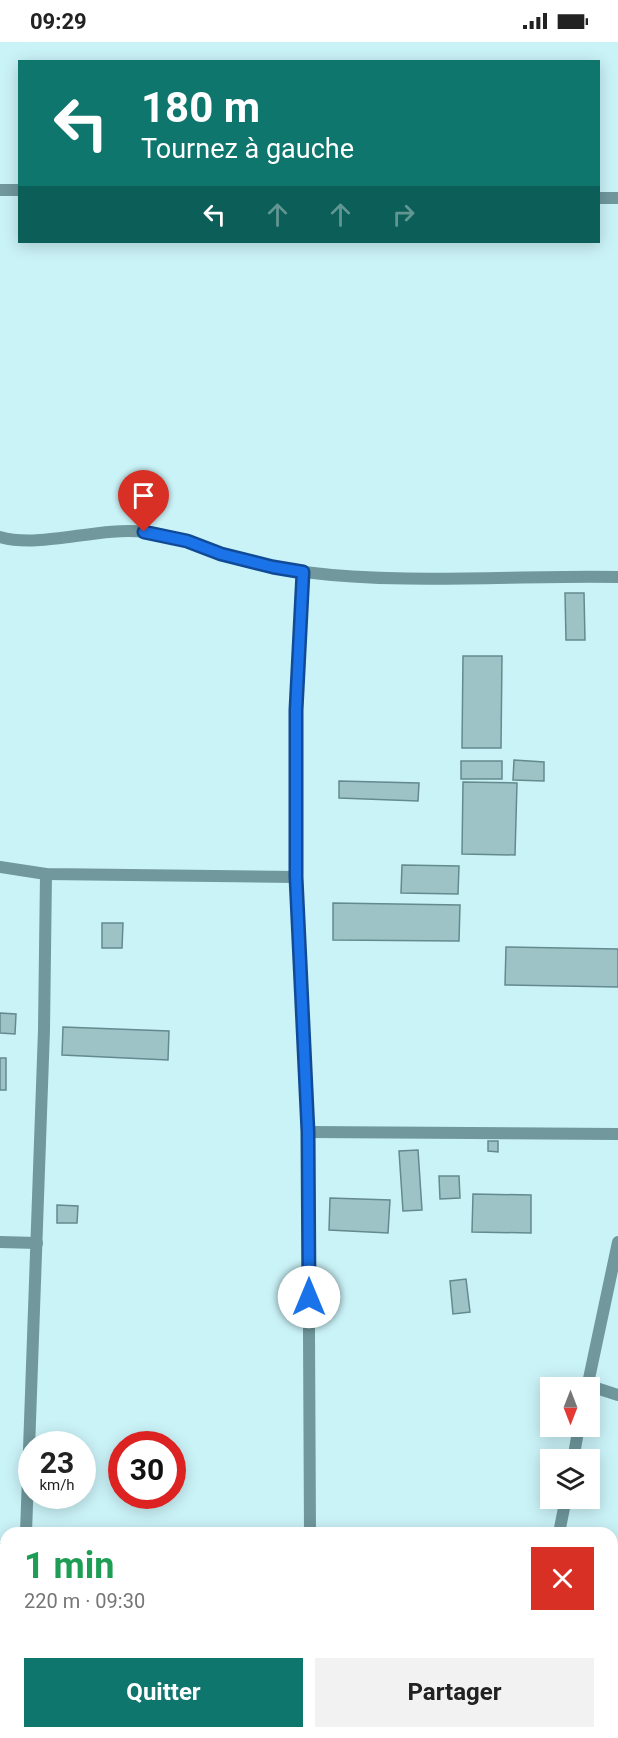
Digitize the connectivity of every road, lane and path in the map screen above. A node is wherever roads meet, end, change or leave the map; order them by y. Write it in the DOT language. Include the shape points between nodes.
graph roads {
  1 [pos="0,190"];
  2 [pos="18,190"];
  3 [pos="600,198"];
  4 [pos="618,198"];
  5 [pos="0,537"];
  6 [pos="303,572"];
  7 [pos="618,577"];
  8 [pos="0,867"];
  9 [pos="46,874"];
  10 [pos="296,877"];
  11 [pos="308,1132"];
  12 [pos="618,1134"];
  13 [pos="0,1242"];
  14 [pos="618,1242"];
  15 [pos="37,1243"];
  16 [pos="589,1377"];
  17 [pos="600,1390"];
  18 [pos="618,1395"];
  19 [pos="564,1509"];
  20 [pos="26,1527"];
  21 [pos="310,1527"];
  22 [pos="560,1527"];
  1 -- 2 [label="street"];
  3 -- 4 [label="street"];
  5 -- 6 [label="street" via="15,541 98,532 144,532"];
  6 -- 7 [label="street" via="447,579"];
  6 -- 10 [label="street" via="296,710"];
  8 -- 9 [label="street"];
  9 -- 10 [label="street"];
  9 -- 15 [label="street"];
  10 -- 11 [label="street"];
  11 -- 12 [label="street"];
  11 -- 21 [label="street"];
  13 -- 15 [label="street"];
  14 -- 16 [label="street"];
  15 -- 20 [label="street"];
  17 -- 18 [label="street"];
  19 -- 22 [label="street"];
}
